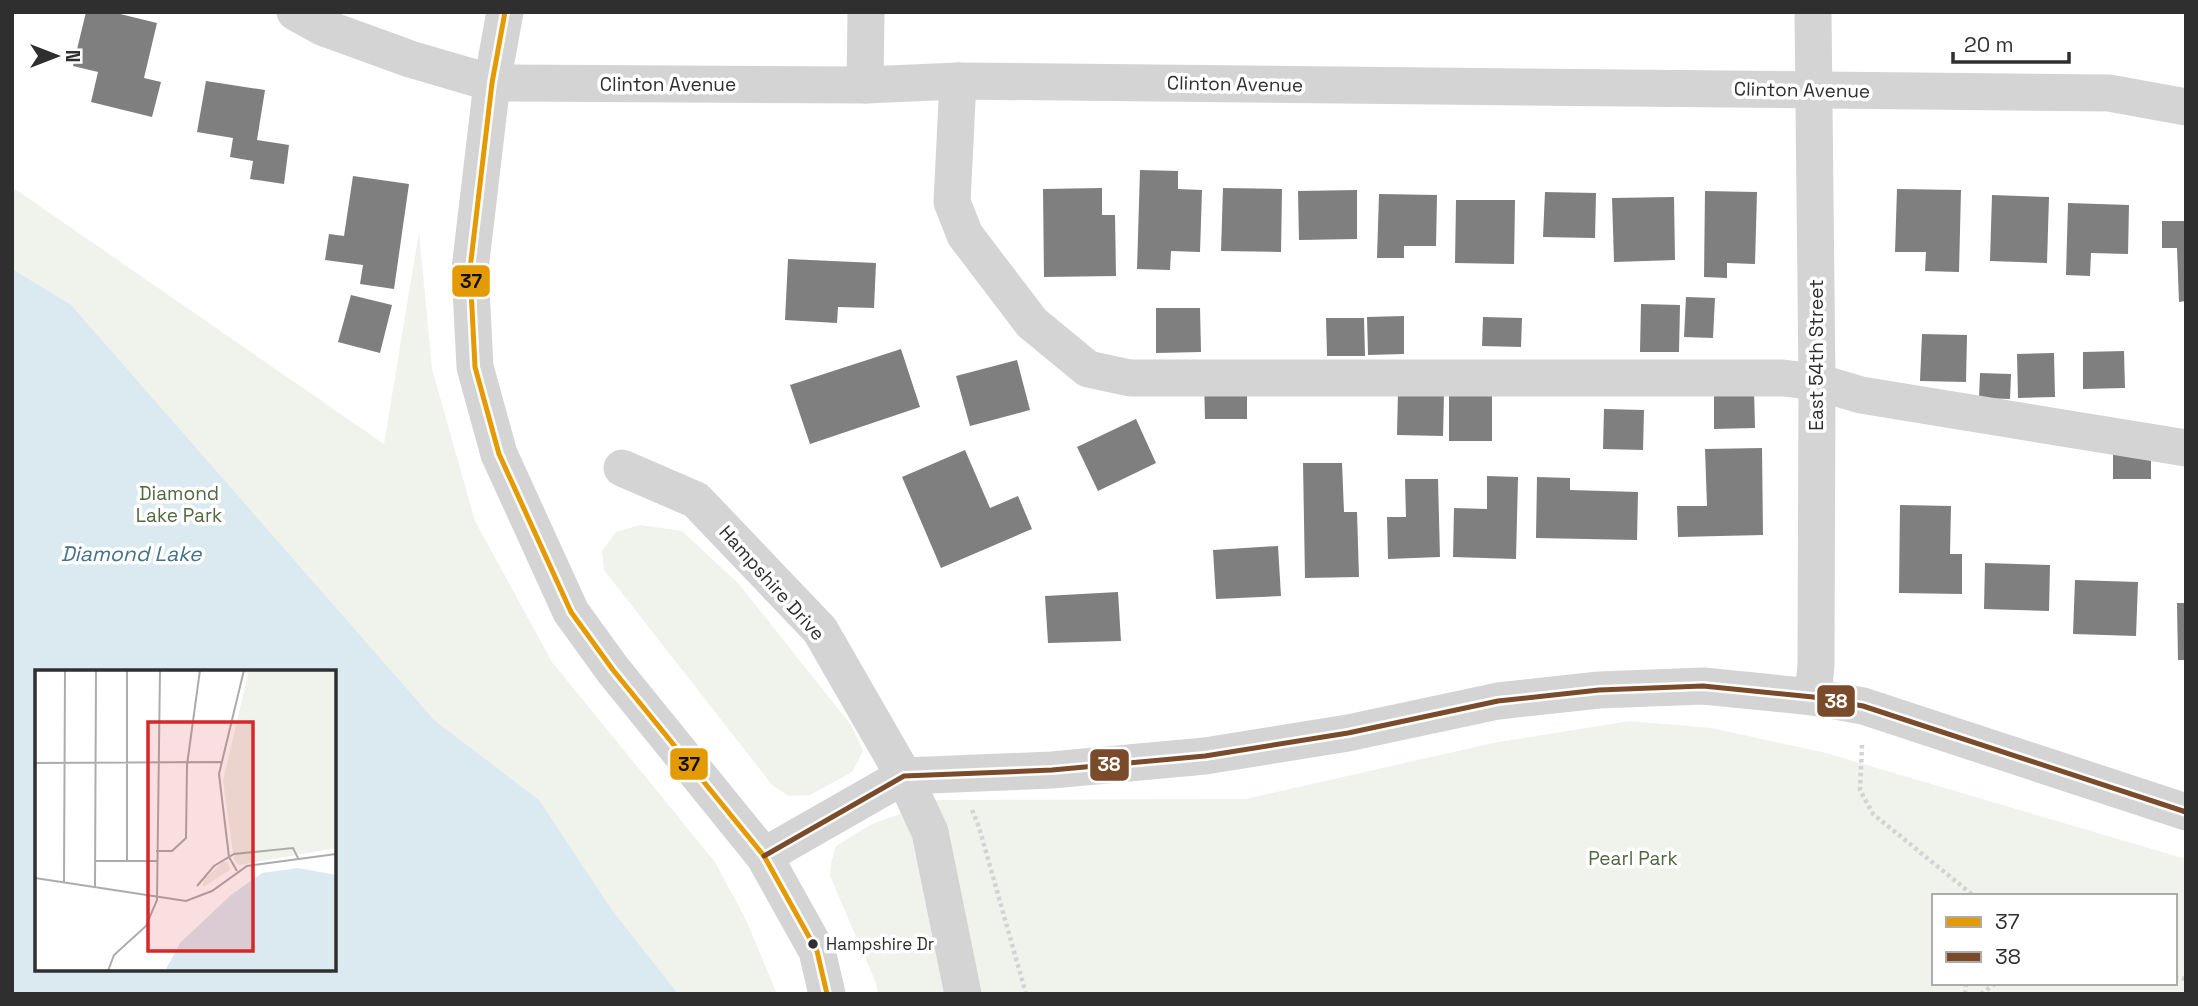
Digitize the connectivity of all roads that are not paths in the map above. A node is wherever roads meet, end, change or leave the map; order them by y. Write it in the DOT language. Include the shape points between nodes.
graph roads {
  1 [pos="295,12"];
  2 [pos="505,12"];
  3 [pos="866,12"];
  4 [pos="1813,12"];
  5 [pos="958,81"];
  6 [pos="492,83"];
  7 [pos="865,85"];
  8 [pos="1814,90"];
  9 [pos="2186,107"];
  10 [pos="1818,382"];
  11 [pos="2186,448"];
  12 [pos="622,468"];
  13 [pos="1813,697"];
  14 [pos="904,776"];
  15 [pos="2186,812"];
  16 [pos="764,856"];
  17 [pos="827,994"];
  18 [pos="963,994"];
  1 -- 6 [label="street, Clinton Avenue" via="334,32"];
  2 -- 6 [label="street"];
  3 -- 7 [label="street"];
  4 -- 8 [label="street, East 54th Street"];
  5 -- 7 [label="street, Clinton Avenue"];
  5 -- 8 [label="street, Clinton Avenue"];
  5 -- 10 [label="street" via="952,202 965,235 1032,323 1088,369 1130,378 1783,378"];
  6 -- 7 [label="street, Clinton Avenue"];
  6 -- 16 [label="street" via="470,269 475,368 499,454 571,612 612,670"];
  8 -- 9 [label="street, Clinton Avenue" via="2109,93"];
  8 -- 10 [label="street, East 54th Street"];
  10 -- 11 [label="street" via="1861,395"];
  10 -- 13 [label="street, East 54th Street"];
  12 -- 14 [label="street, Hampshire Drive" via="696,500 820,631"];
  13 -- 14 [label="street" via="1703,686 1599,690 1498,701 1348,733 1205,756"];
  13 -- 15 [label="street" via="1863,706"];
  14 -- 16 [label="street"];
  14 -- 18 [label="street, Hampshire Drive" via="930,832"];
  16 -- 17 [label="street" via="817,951"];
}
